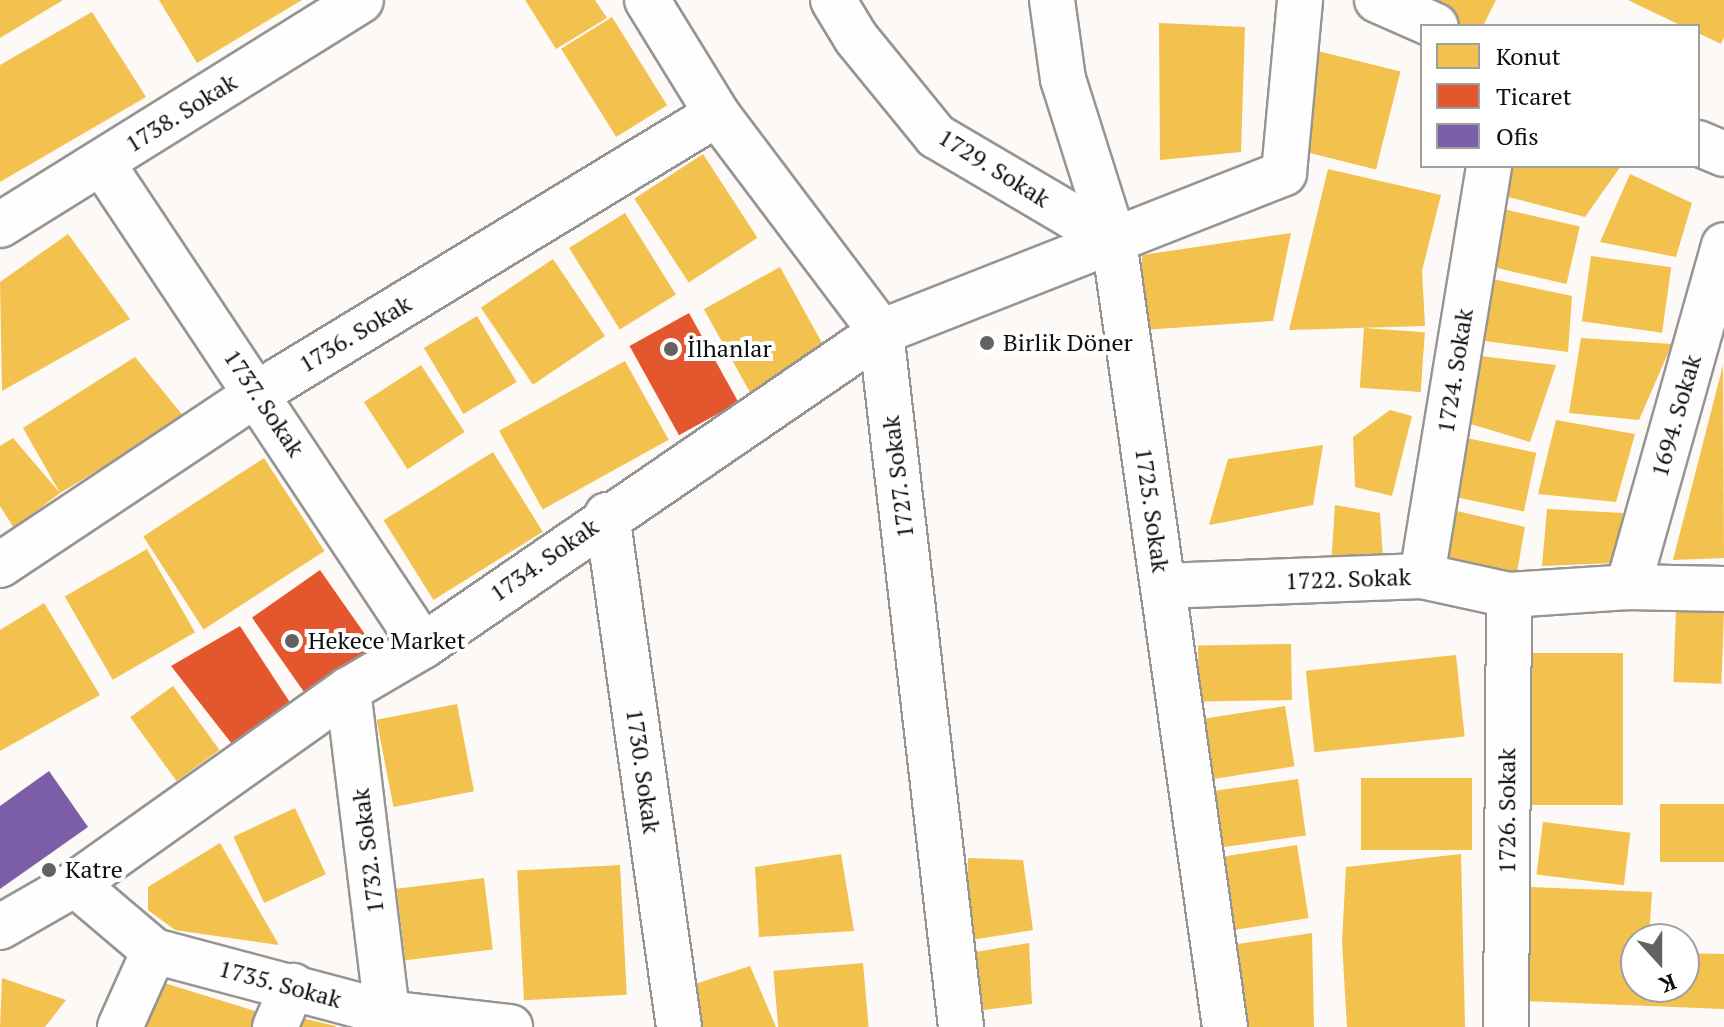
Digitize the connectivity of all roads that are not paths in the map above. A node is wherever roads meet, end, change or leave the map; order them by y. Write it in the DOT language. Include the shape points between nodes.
graph roads {
  1 [pos="361,0"];
  2 [pos="647,0"];
  3 [pos="833,0"];
  4 [pos="1052,0"];
  5 [pos="1300,0"];
  6 [pos="1377,0"];
  7 [pos="1431,24"];
  8 [pos="717,114"];
  9 [pos="1700,144"];
  10 [pos="1724,154"];
  11 [pos="102,163"];
  12 [pos="1489,168"];
  13 [pos="0,225"];
  14 [pos="1114,241"];
  15 [pos="1724,245"];
  16 [pos="881,332"];
  17 [pos="258,393"];
  18 [pos="607,515"];
  19 [pos="0,565"];
  20 [pos="1422,576"];
  21 [pos="1163,586"];
  22 [pos="1628,587"];
  23 [pos="1724,589"];
  24 [pos="1509,595"];
  25 [pos="423,646"];
  26 [pos="348,690"];
  27 [pos="75,884"];
  28 [pos="0,927"];
  29 [pos="154,951"];
  30 [pos="293,986"];
  31 [pos="387,1013"];
  32 [pos="120,1027"];
  33 [pos="275,1027"];
  34 [pos="510,1027"];
  35 [pos="679,1027"];
  36 [pos="961,1027"];
  37 [pos="1225,1027"];
  38 [pos="1506,1027"];
  1 -- 11 [label="street, 1738. Sokak"];
  2 -- 8 [label="street"];
  3 -- 14 [label="street, 1729. Sokak" via="856,38 936,136"];
  4 -- 14 [label="street, 1725. Sokak" via="1063,79"];
  5 -- 14 [label="street, 1734. Sokak" via="1284,173"];
  6 -- 7 [label="street"];
  8 -- 16 [label="street"];
  8 -- 17 [label="street, 1736. Sokak"];
  9 -- 10 [label="street"];
  11 -- 13 [label="street, 1738. Sokak"];
  11 -- 17 [label="street, 1737. Sokak"];
  12 -- 20 [label="street, 1724. Sokak"];
  14 -- 16 [label="street, 1734. Sokak"];
  14 -- 21 [label="street, 1725. Sokak"];
  15 -- 22 [label="street, 1694. Sokak"];
  16 -- 18 [label="street, 1734. Sokak"];
  16 -- 36 [label="street, 1727. Sokak"];
  17 -- 19 [label="street, 1736. Sokak"];
  17 -- 25 [label="street, 1737. Sokak"];
  18 -- 25 [label="street, 1734. Sokak"];
  18 -- 35 [label="street, 1730. Sokak"];
  20 -- 21 [label="street, 1722. Sokak"];
  20 -- 24 [label="street, 1722. Sokak"];
  21 -- 37 [label="street, 1725. Sokak"];
  22 -- 23 [label="street, 1722. Sokak"];
  22 -- 24 [label="street, 1722. Sokak"];
  24 -- 38 [label="street, 1726. Sokak"];
  25 -- 26 [label="street, 1734. Sokak"];
  26 -- 27 [label="street, 1734. Sokak"];
  26 -- 31 [label="street, 1732. Sokak"];
  27 -- 28 [label="street, 1734. Sokak"];
  27 -- 29 [label="street, 1735. Sokak"];
  29 -- 30 [label="street, 1735. Sokak"];
  29 -- 32 [label="street"];
  30 -- 31 [label="street, 1735. Sokak"];
  30 -- 33 [label="street"];
  31 -- 34 [label="street, 1735. Sokak"];
}
